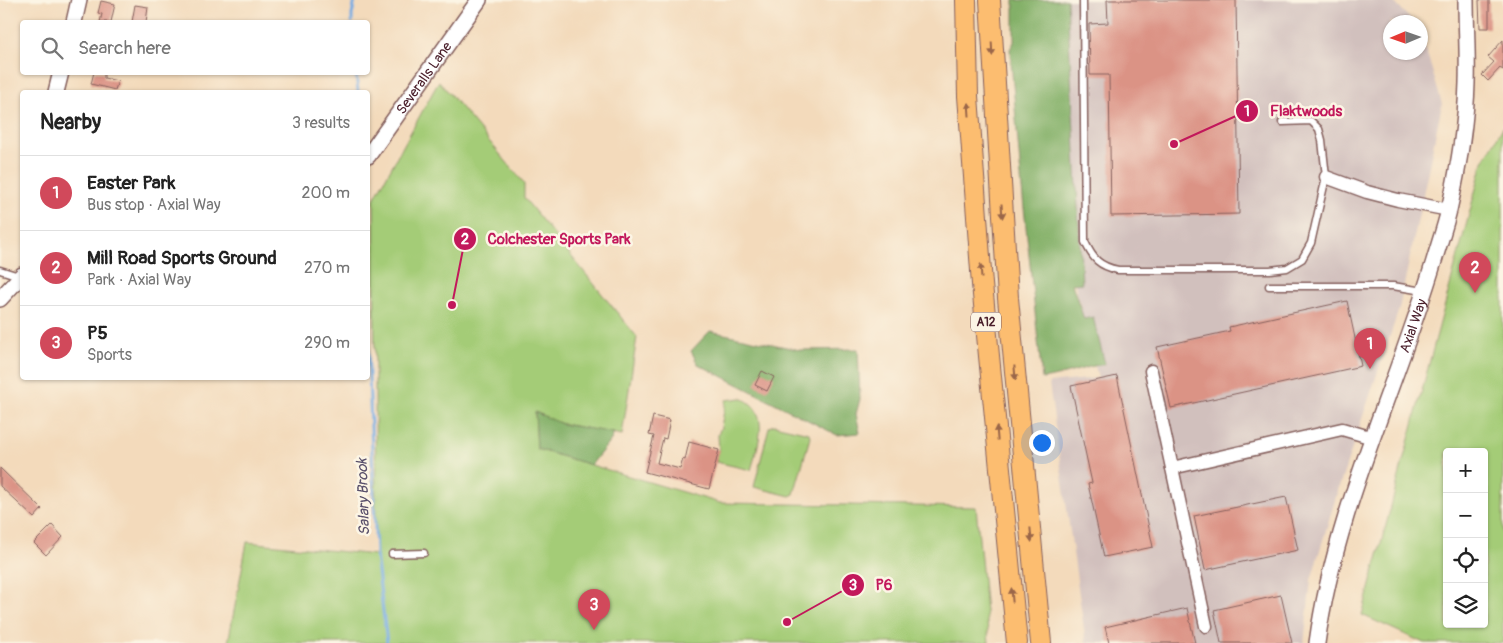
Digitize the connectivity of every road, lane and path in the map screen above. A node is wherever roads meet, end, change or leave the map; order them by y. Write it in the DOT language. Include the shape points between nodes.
graph roads {
  1 [pos="79,0"];
  2 [pos="479,0"];
  3 [pos="966,0"];
  4 [pos="990,0"];
  5 [pos="1083,0"];
  6 [pos="1466,0"];
  7 [pos="74,20"];
  8 [pos="60,75"];
  9 [pos="56,90"];
  10 [pos="1282,122"];
  11 [pos="370,153"];
  12 [pos="1326,177"];
  13 [pos="1449,210"];
  14 [pos="0,270"];
  15 [pos="20,276"];
  16 [pos="20,277"];
  17 [pos="1270,286"];
  18 [pos="1424,291"];
  19 [pos="0,299"];
  20 [pos="1151,371"];
  21 [pos="1373,438"];
  22 [pos="1172,468"];
  23 [pos="424,553"];
  24 [pos="392,554"];
  25 [pos="1206,626"];
  26 [pos="1017,643"];
  27 [pos="1041,643"];
  28 [pos="1317,643"];
  1 -- 7 [label="street"];
  2 -- 11 [label="street, Severalls Lane"];
  26 -- 3 [label="highway, A12, one-way" via="982,276 968,96"];
  4 -- 27 [label="highway, A12, one-way" via="1008,298"];
  5 -- 12 [label="lane" via="1085,242 1096,260 1118,270 1287,268 1302,259 1311,243"];
  6 -- 13 [label="street, Axial Way" via="1467,85 1461,146"];
  8 -- 9 [label="street"];
  10 -- 12 [label="lane" via="1311,121 1319,129"];
  12 -- 13 [label="street" via="1367,192"];
  13 -- 18 [label="street, Axial Way"];
  14 -- 15 [label="lane"];
  16 -- 19 [label="street"];
  17 -- 18 [label="lane" via="1393,286"];
  18 -- 21 [label="street, Axial Way"];
  20 -- 22 [label="street"];
  21 -- 22 [label="street" via="1342,429"];
  21 -- 28 [label="street, Axial Way" via="1335,553"];
  22 -- 25 [label="street"];
  23 -- 24 [label="lane"];
}
